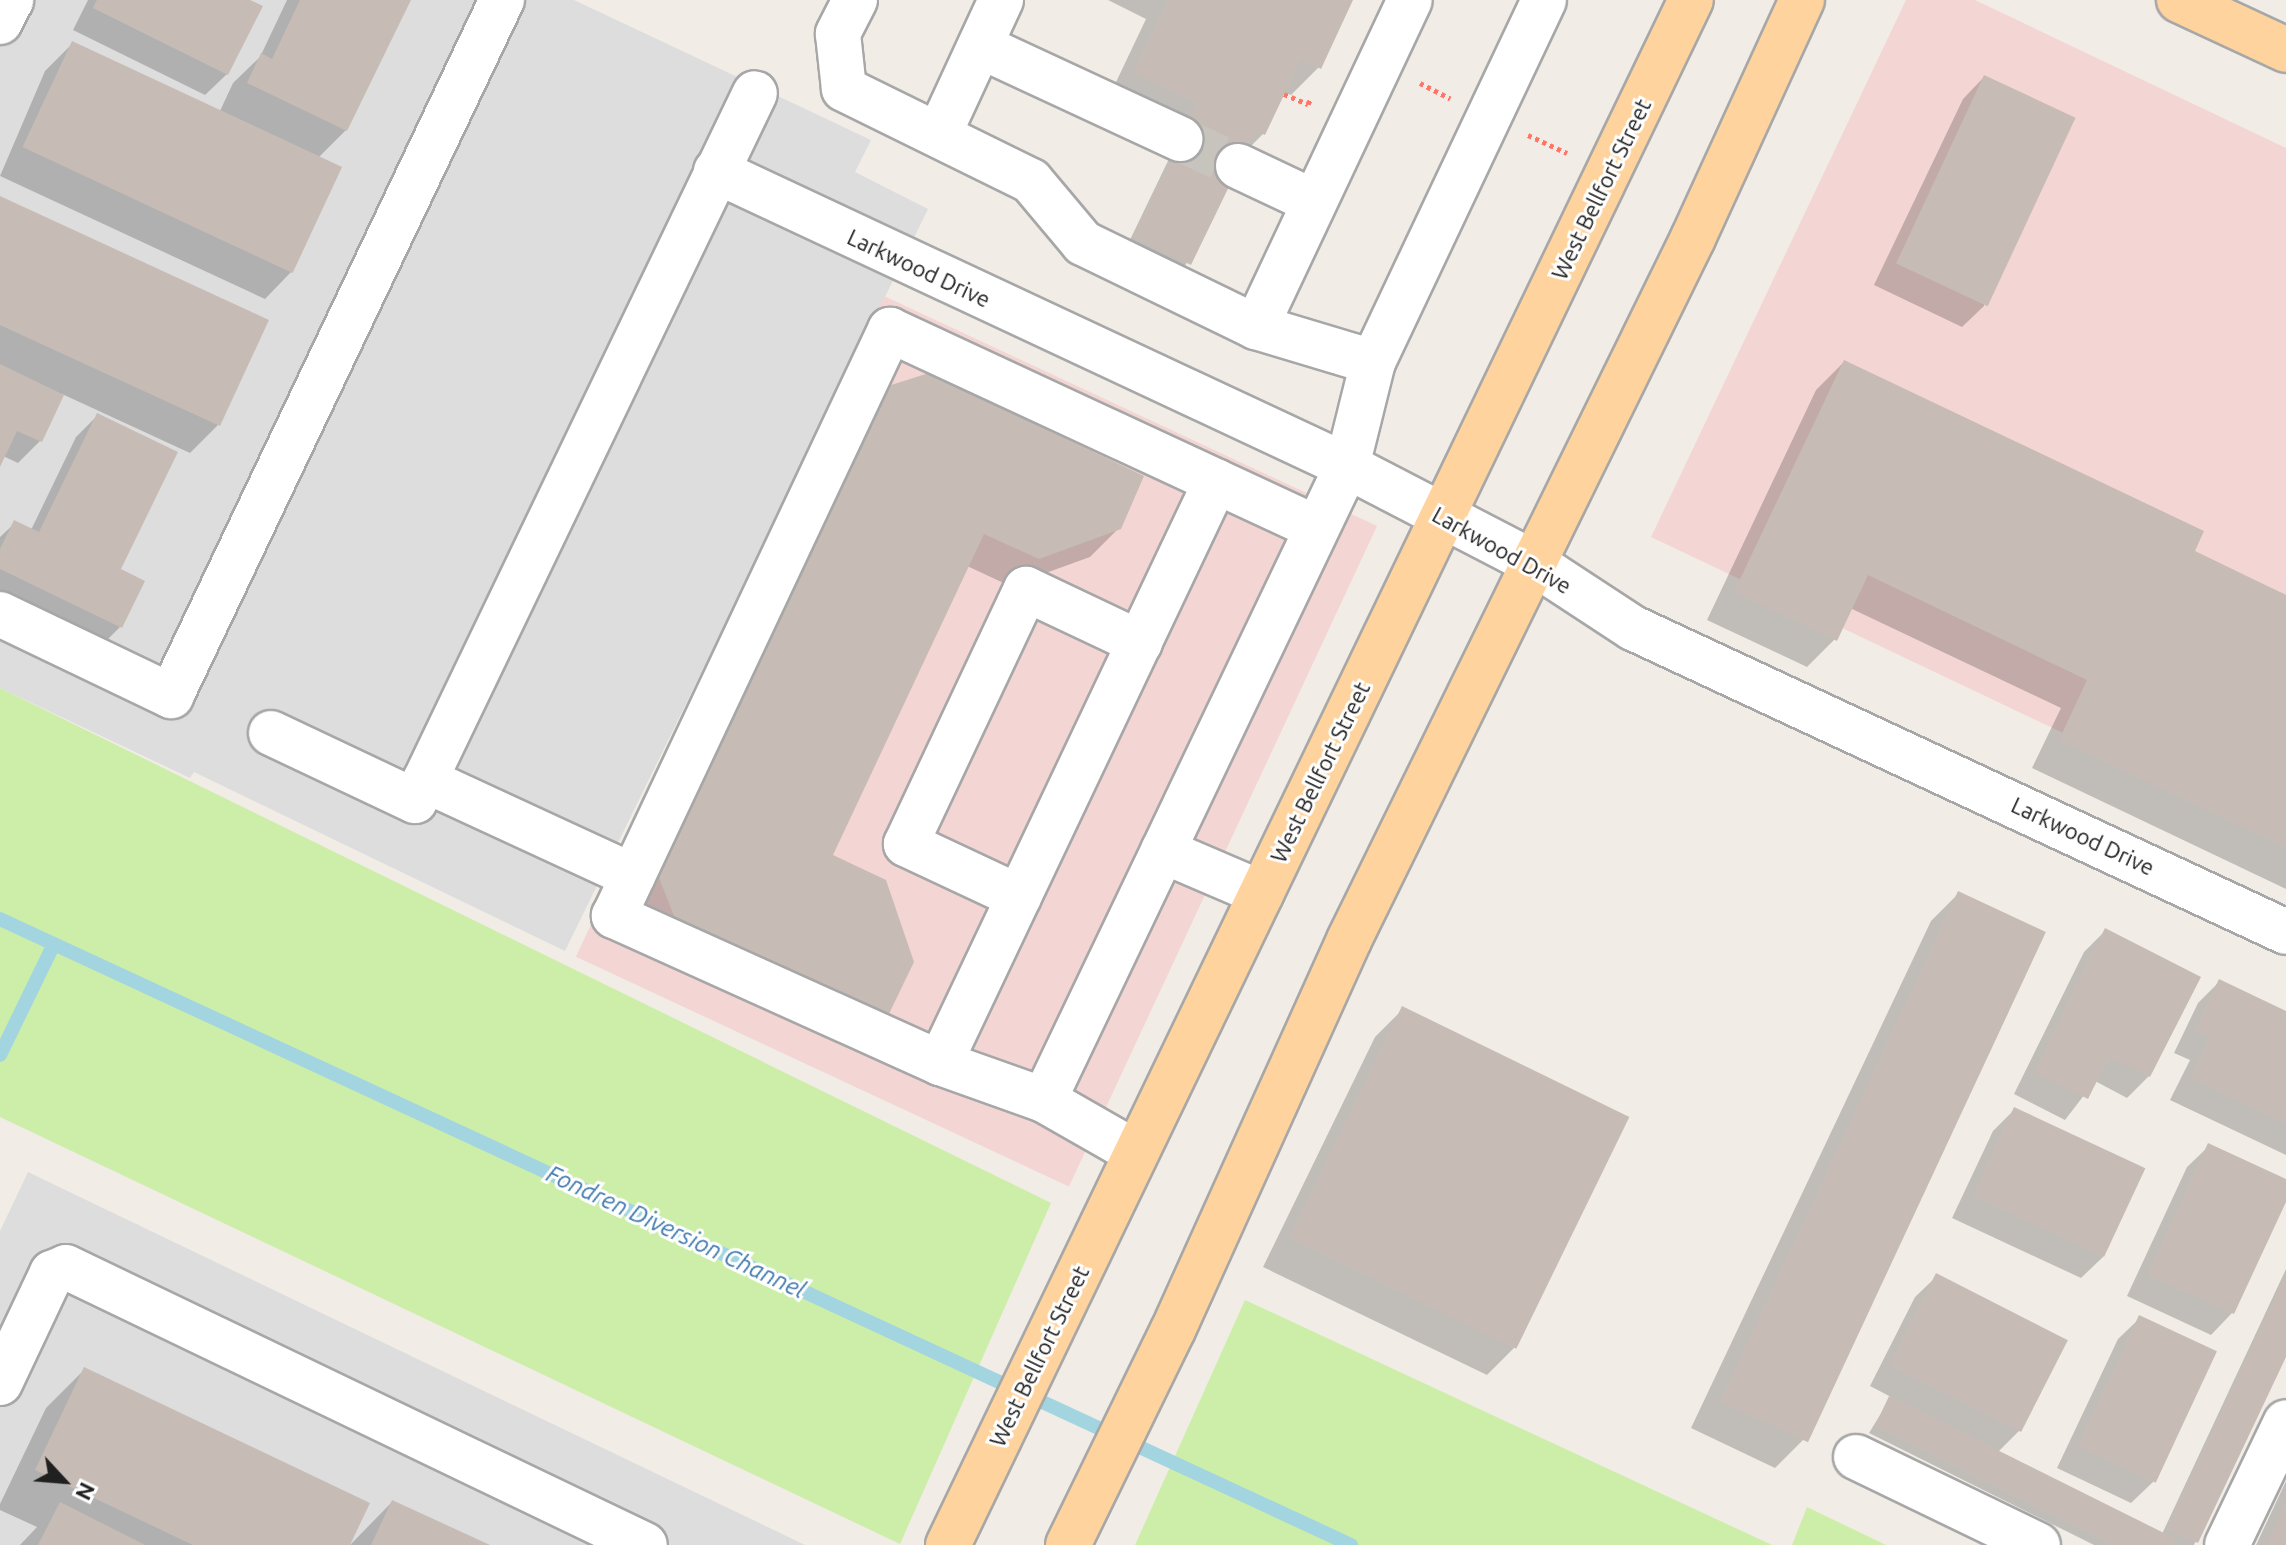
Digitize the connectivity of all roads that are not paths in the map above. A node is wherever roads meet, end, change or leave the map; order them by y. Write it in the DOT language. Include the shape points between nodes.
graph roads {
  1 [pos="11,0"];
  2 [pos="502,0"];
  3 [pos="855,0"];
  4 [pos="1001,0"];
  5 [pos="1410,0"];
  6 [pos="1544,0"];
  7 [pos="1691,0"];
  8 [pos="1802,0"];
  9 [pos="2179,0"];
  10 [pos="0,22"];
  11 [pos="980,46"];
  12 [pos="2286,50"];
  13 [pos="755,93"];
  14 [pos="939,134"];
  15 [pos="1180,139"];
  16 [pos="1238,166"];
  17 [pos="716,171"];
  18 [pos="1314,202"];
  19 [pos="1256,327"];
  20 [pos="1373,362"];
  21 [pos="1347,466"];
  22 [pos="1216,481"];
  23 [pos="1444,517"];
  24 [pos="1316,528"];
  25 [pos="1532,562"];
  26 [pos="0,614"];
  27 [pos="1140,643"];
  28 [pos="271,733"];
  29 [pos="425,780"];
  30 [pos="1163,851"];
  31 [pos="633,876"];
  32 [pos="1261,893"];
  33 [pos="1019,897"];
  34 [pos="2286,932"];
  35 [pos="940,1063"];
  36 [pos="1044,1100"];
  37 [pos="1135,1152"];
  38 [pos="0,1383"];
  39 [pos="2286,1422"];
  40 [pos="1856,1457"];
  41 [pos="645,1545"];
  42 [pos="948,1545"];
  43 [pos="1068,1545"];
  44 [pos="2038,1545"];
  45 [pos="2227,1545"];
  1 -- 10 [label="street"];
  2 -- 26 [label="street" via="171,696"];
  3 -- 14 [label="street" via="838,34 844,89"];
  4 -- 11 [label="street"];
  5 -- 18 [label="street"];
  6 -- 20 [label="street"];
  7 -- 23 [label="main road, West Bellfort Street"];
  8 -- 25 [label="main road" via="1693,238"];
  9 -- 12 [label="main road"];
  11 -- 14 [label="street"];
  11 -- 15 [label="street"];
  13 -- 17 [label="street"];
  14 -- 19 [label="street" via="1031,181 1083,243"];
  16 -- 18 [label="street"];
  17 -- 21 [label="street, Larkwood Drive"];
  17 -- 29 [label="street"];
  18 -- 19 [label="street"];
  19 -- 20 [label="street"];
  20 -- 21 [label="street"];
  21 -- 23 [label="street, Larkwood Drive"];
  21 -- 24 [label="street"];
  22 -- 24 [label="street"];
  22 -- 27 [label="street"];
  22 -- 31 [label="street" via="890,330"];
  23 -- 25 [label="street, Larkwood Drive"];
  23 -- 32 [label="main road, West Bellfort Street"];
  24 -- 30 [label="street"];
  25 -- 34 [label="street, Larkwood Drive" via="1633,628"];
  25 -- 43 [label="main road" via="1349,940 1173,1330"];
  27 -- 33 [label="street"];
  27 -- 33 [label="street" via="1026,589 906,844"];
  28 -- 29 [label="street" via="415,801"];
  29 -- 31 [label="street"];
  30 -- 32 [label="street"];
  30 -- 36 [label="street"];
  31 -- 35 [label="street" via="614,916"];
  32 -- 37 [label="main road, West Bellfort Street"];
  33 -- 35 [label="street"];
  35 -- 36 [label="street"];
  36 -- 37 [label="street"];
  37 -- 42 [label="main road, West Bellfort Street"];
  38 -- 41 [label="street" via="52,1273 66,1267"];
  39 -- 45 [label="street"];
  40 -- 44 [label="street"];
}
